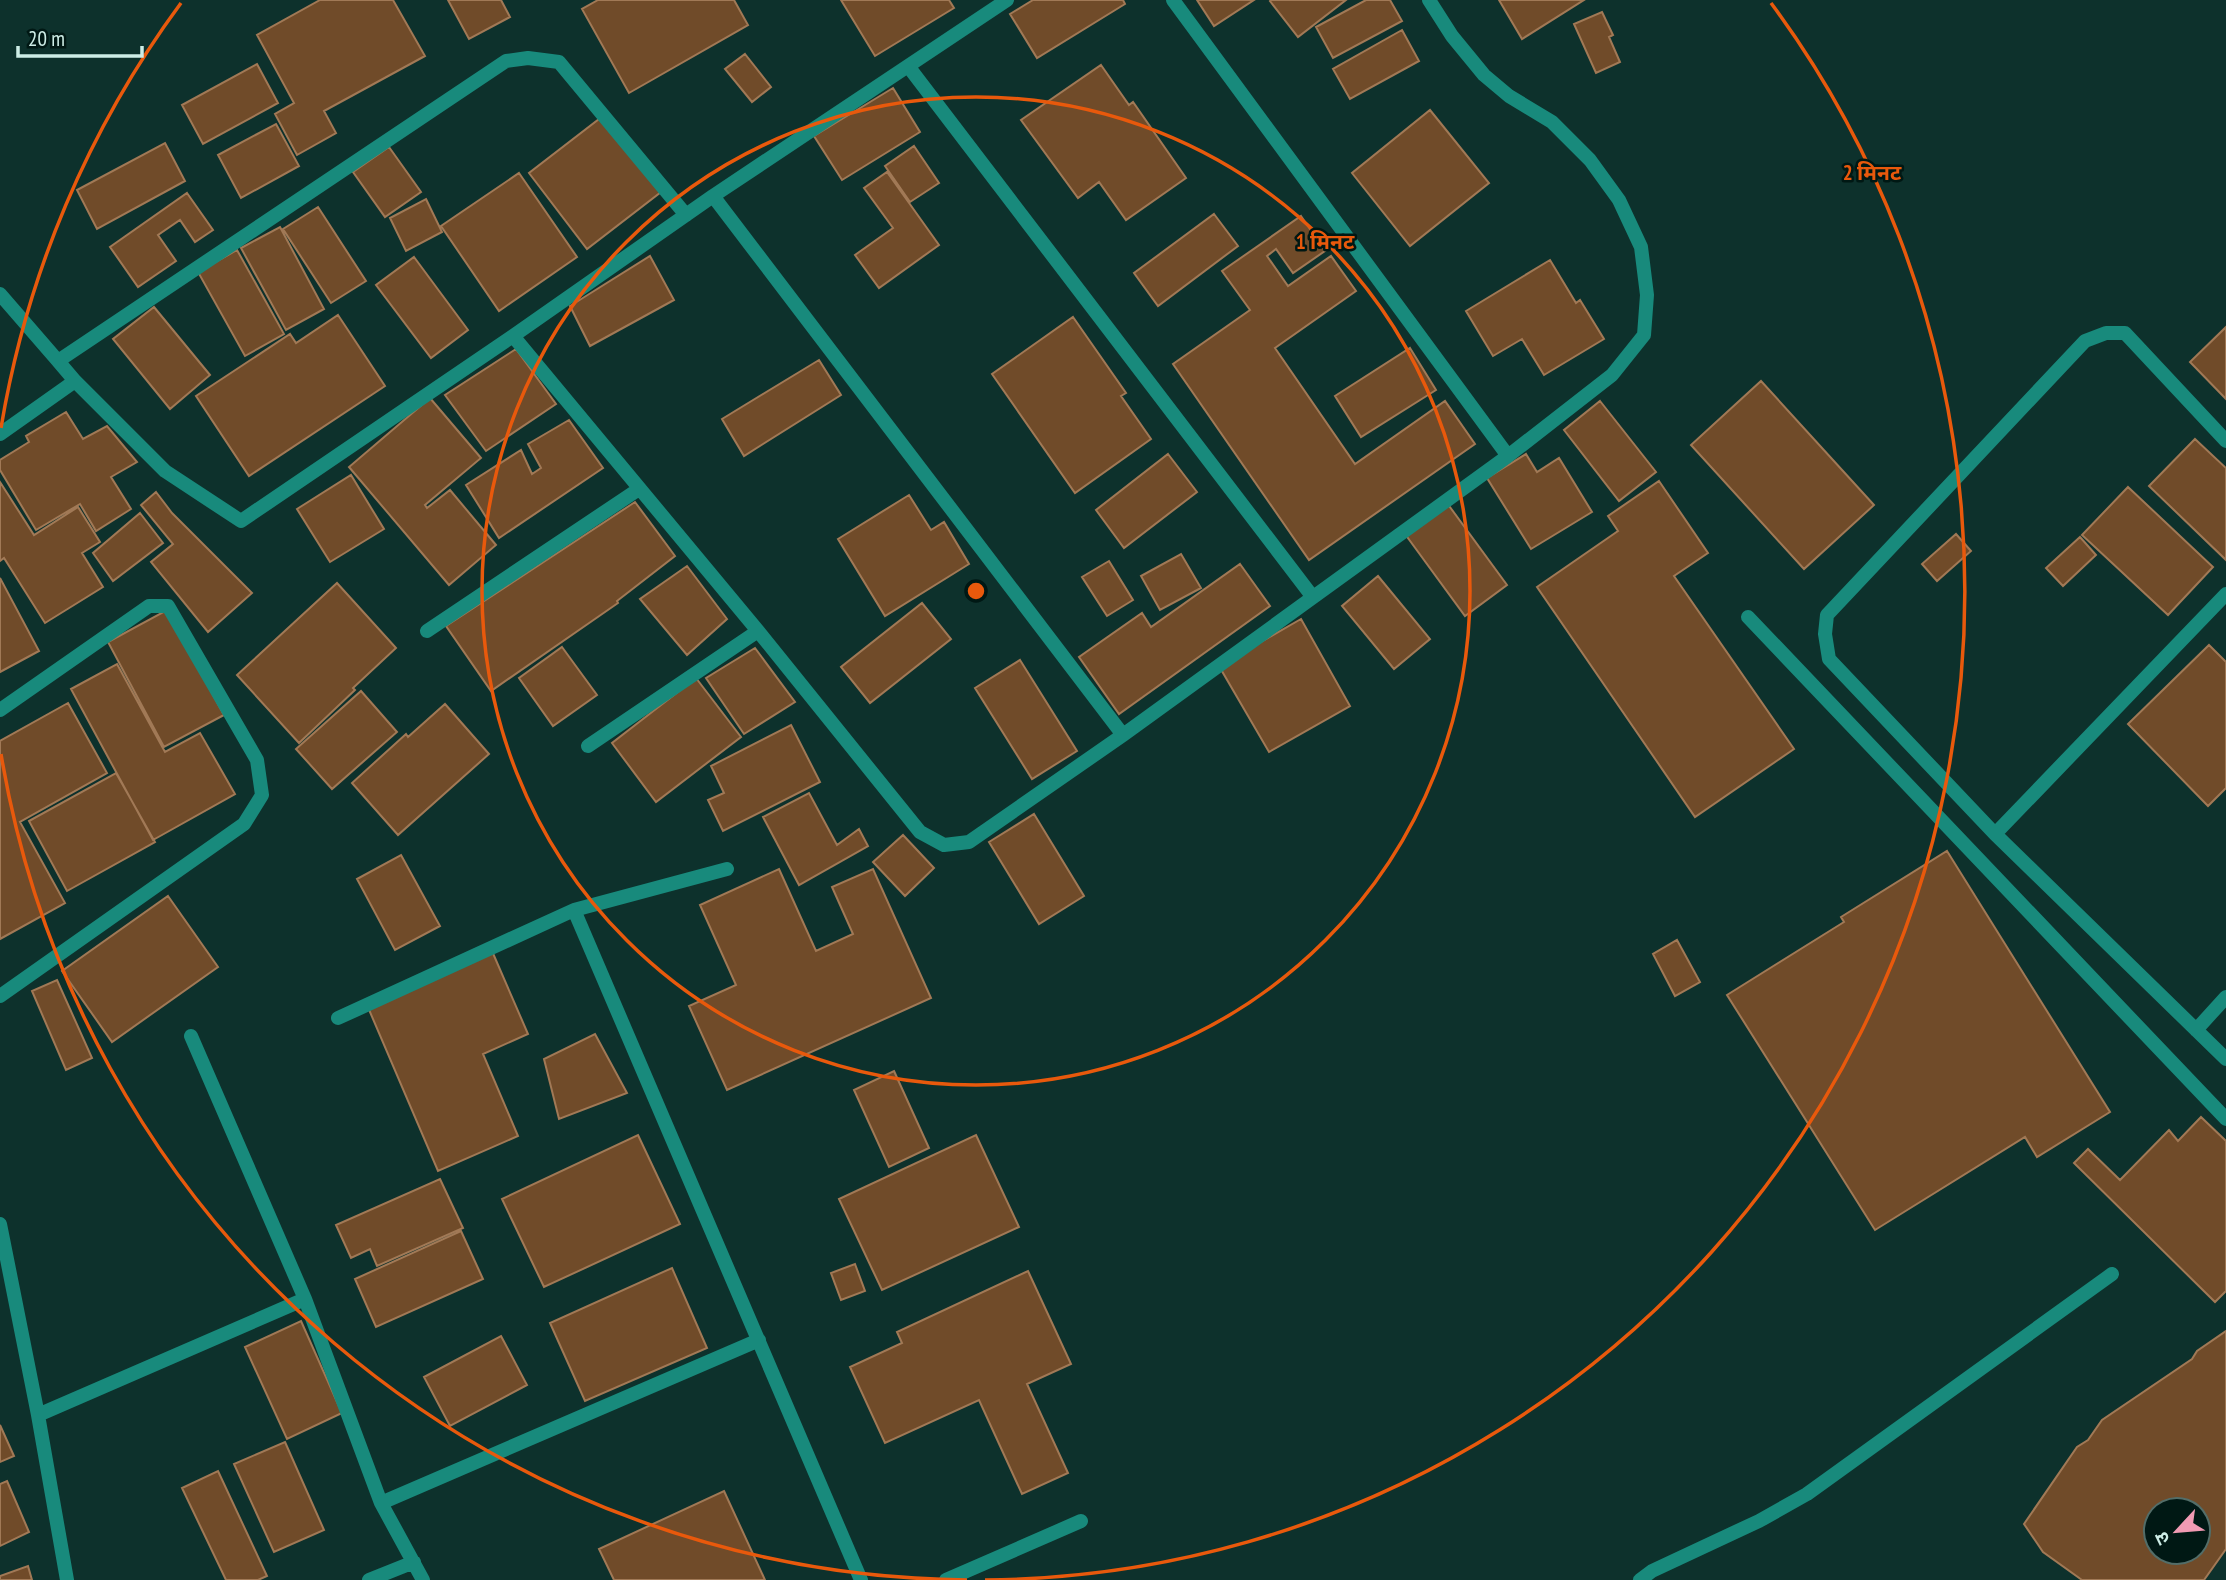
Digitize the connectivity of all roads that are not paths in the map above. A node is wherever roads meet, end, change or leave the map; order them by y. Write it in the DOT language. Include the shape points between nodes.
graph roads {
  1 [pos="1007,0"];
  2 [pos="1173,0"];
  3 [pos="1429,0"];
  4 [pos="908,66"];
  5 [pos="713,197"];
  6 [pos="687,215"];
  7 [pos="0,294"];
  8 [pos="513,336"];
  9 [pos="58,361"];
  10 [pos="75,381"];
  11 [pos="0,434"];
  12 [pos="2226,441"];
  13 [pos="1508,456"];
  14 [pos="639,489"];
  15 [pos="2226,594"];
  16 [pos="1312,596"];
  17 [pos="1748,617"];
  18 [pos="427,631"];
  19 [pos="758,631"];
  20 [pos="0,710"];
  21 [pos="1123,735"];
  22 [pos="588,746"];
  23 [pos="1995,834"];
  24 [pos="727,869"];
  25 [pos="575,910"];
  26 [pos="0,996"];
  27 [pos="2226,997"];
  28 [pos="338,1018"];
  29 [pos="2196,1030"];
  30 [pos="191,1037"];
  31 [pos="2226,1059"];
  32 [pos="2226,1119"];
  33 [pos="0,1224"];
  34 [pos="2112,1274"];
  35 [pos="305,1299"];
  36 [pos="759,1340"];
  37 [pos="38,1415"];
  38 [pos="381,1503"];
  39 [pos="1081,1521"];
  40 [pos="414,1562"];
  41 [pos="67,1580"];
  42 [pos="369,1580"];
  43 [pos="423,1580"];
  44 [pos="861,1580"];
  45 [pos="946,1580"];
  46 [pos="1640,1580"];
  1 -- 4 [label="street"];
  2 -- 13 [label="street"];
  3 -- 13 [label="street" via="1484,75 1552,122 1590,160 1619,200 1641,247 1647,295 1644,335 1612,375"];
  4 -- 5 [label="street"];
  4 -- 16 [label="street"];
  5 -- 6 [label="street"];
  5 -- 21 [label="street"];
  6 -- 8 [label="street"];
  6 -- 9 [label="street" via="559,62 506,61"];
  7 -- 9 [label="street"];
  8 -- 10 [label="street" via="241,521 165,471"];
  8 -- 14 [label="street"];
  9 -- 10 [label="street"];
  10 -- 11 [label="street"];
  12 -- 23 [label="street" via="2125,333 2106,333 2085,341 1827,615 1829,659"];
  13 -- 16 [label="street"];
  14 -- 18 [label="street"];
  14 -- 19 [label="street"];
  15 -- 23 [label="street"];
  16 -- 21 [label="street"];
  17 -- 32 [label="street"];
  19 -- 21 [label="street" via="920,832 944,845 969,842"];
  19 -- 22 [label="street"];
  20 -- 26 [label="street" via="149,606 168,606 257,760 262,795 244,824"];
  23 -- 29 [label="street"];
  24 -- 25 [label="street"];
  25 -- 28 [label="street"];
  25 -- 36 [label="street"];
  27 -- 29 [label="street"];
  29 -- 31 [label="street"];
  30 -- 35 [label="street"];
  33 -- 37 [label="street"];
  34 -- 46 [label="street" via="1807,1494"];
  35 -- 37 [label="street"];
  35 -- 38 [label="street"];
  36 -- 38 [label="street"];
  36 -- 44 [label="street"];
  37 -- 41 [label="street"];
  38 -- 40 [label="street"];
  39 -- 45 [label="street"];
  40 -- 42 [label="street"];
  40 -- 43 [label="street"];
}
